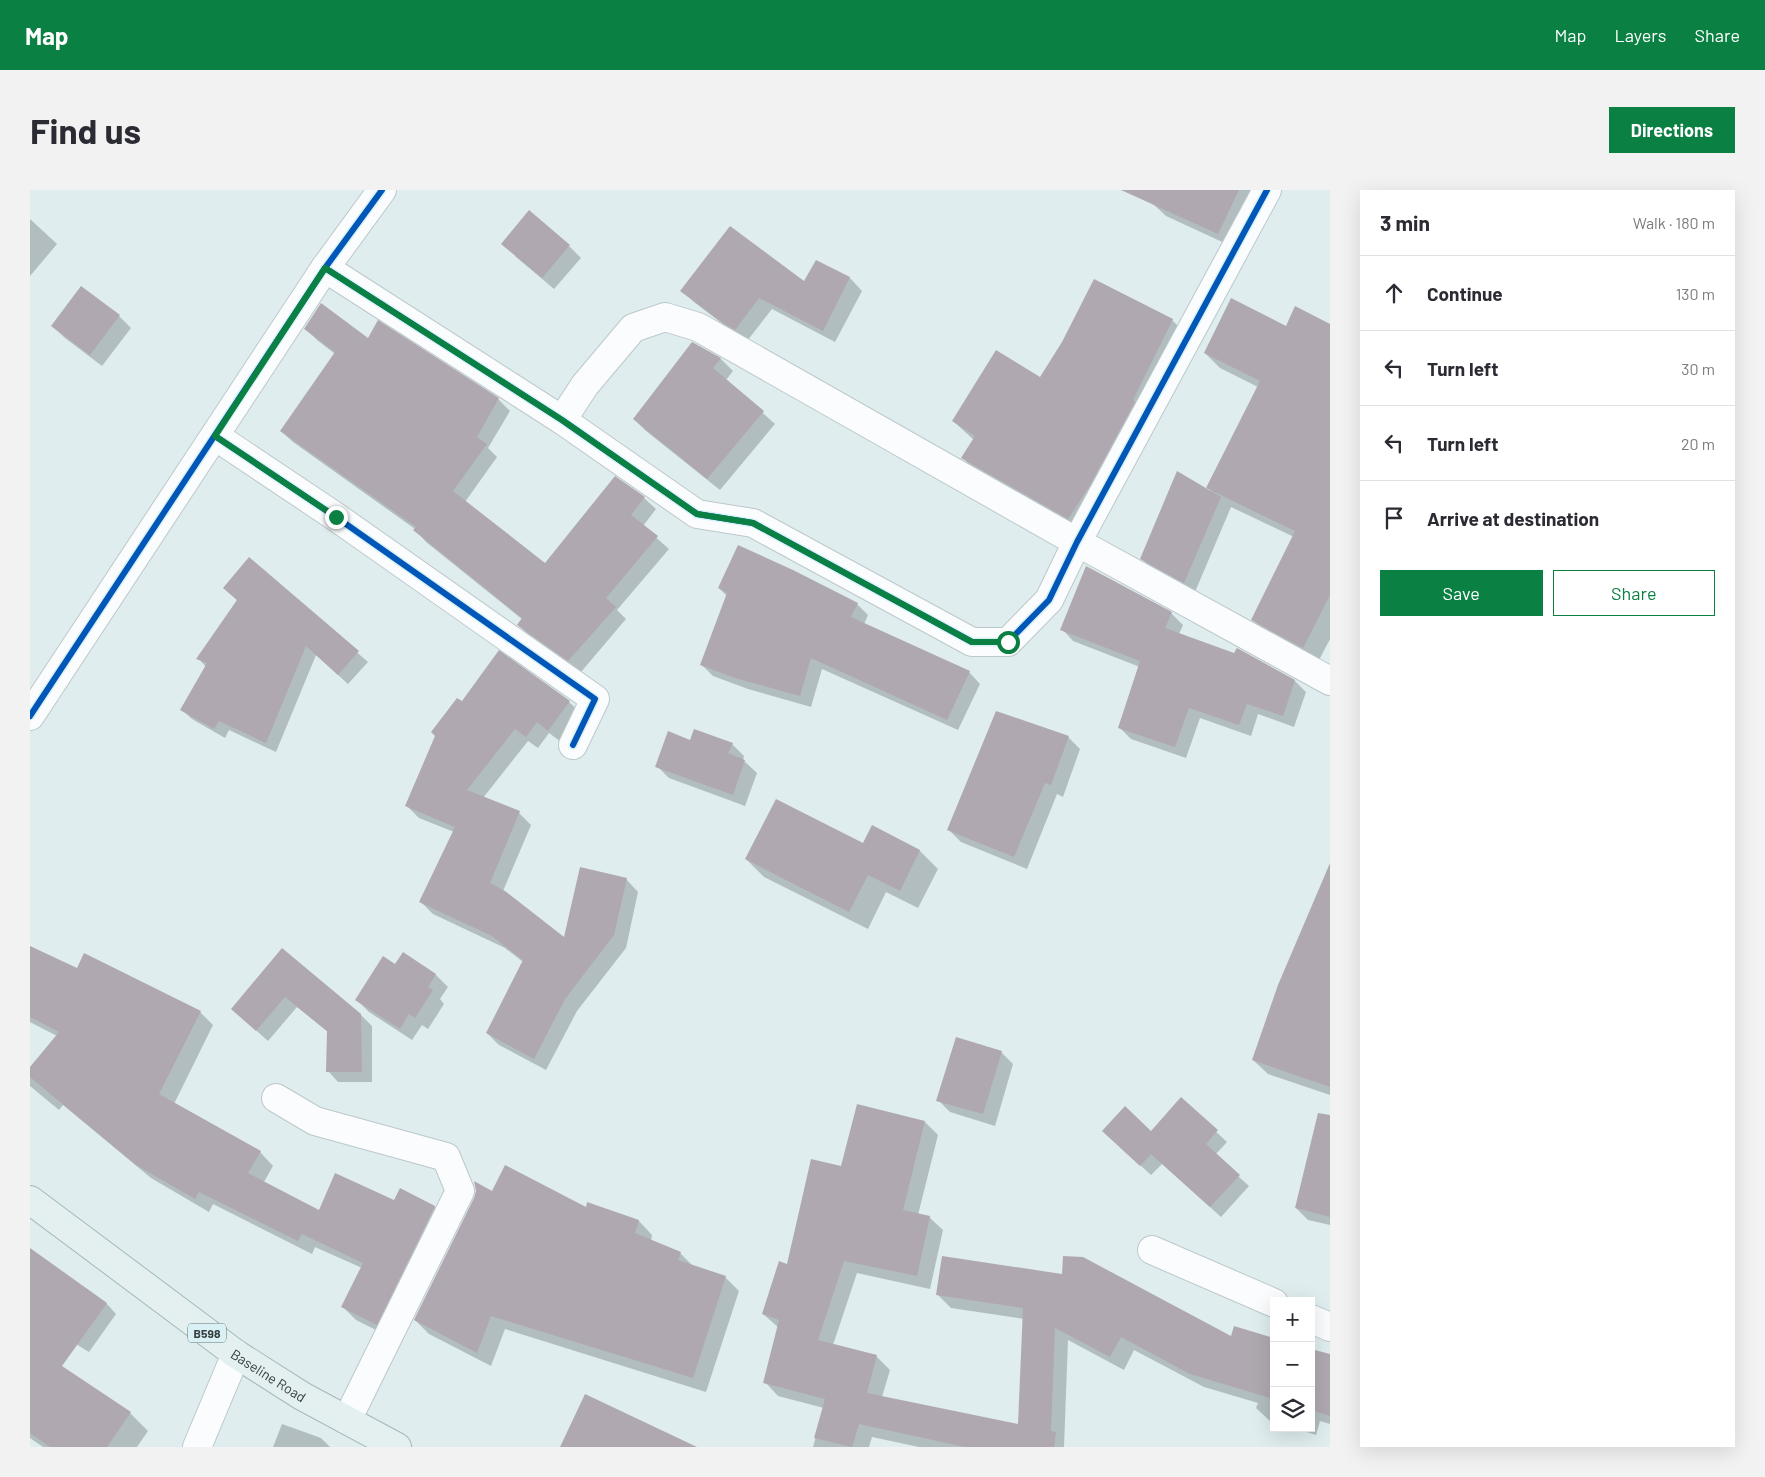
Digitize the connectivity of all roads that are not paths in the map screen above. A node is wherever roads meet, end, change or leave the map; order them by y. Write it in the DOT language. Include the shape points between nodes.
graph roads {
  1 [pos="382,190"];
  2 [pos="1267,190"];
  3 [pos="325,268"];
  4 [pos="562,420"];
  5 [pos="215,436"];
  6 [pos="1077,542"];
  7 [pos="1330,681"];
  8 [pos="30,716"];
  9 [pos="573,745"];
  10 [pos="276,1098"];
  11 [pos="30,1200"];
  12 [pos="1152,1250"];
  13 [pos="1270,1301"];
  14 [pos="1315,1321"];
  15 [pos="1330,1327"];
  16 [pos="236,1354"];
  17 [pos="347,1420"];
  18 [pos="197,1447"];
  19 [pos="397,1447"];
  1 -- 3 [label="street"];
  2 -- 6 [label="street"];
  3 -- 4 [label="street"];
  3 -- 5 [label="street"];
  4 -- 6 [label="street" via="633,328 665,317 698,327"];
  4 -- 6 [label="street" via="697,514 753,523 972,642 1008,642 1050,600"];
  5 -- 8 [label="street"];
  5 -- 9 [label="street" via="595,699"];
  6 -- 7 [label="street"];
  10 -- 17 [label="street" via="315,1121 446,1157 460,1192"];
  11 -- 16 [label="main road, Baseline Road / B598"];
  12 -- 13 [label="street"];
  14 -- 15 [label="street"];
  16 -- 17 [label="main road, Baseline Road / B598"];
  16 -- 18 [label="street"];
  17 -- 19 [label="main road, Baseline Road / B598"];
}
